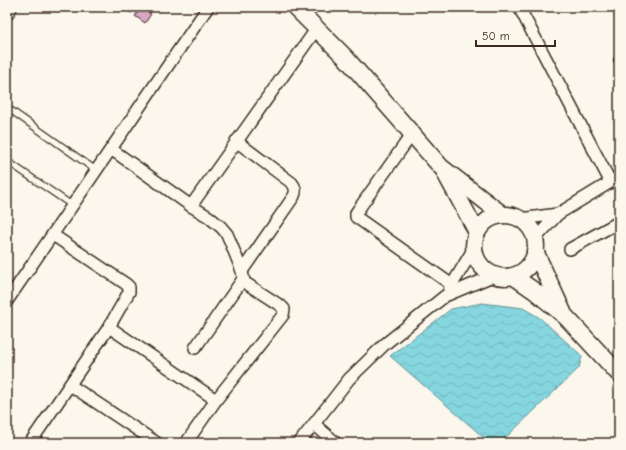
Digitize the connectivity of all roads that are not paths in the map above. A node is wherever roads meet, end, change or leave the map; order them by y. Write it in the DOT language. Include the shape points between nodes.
graph roads {
  1 [pos="15,7"];
  2 [pos="208,7"];
  3 [pos="296,7"];
  4 [pos="519,7"];
  5 [pos="7,20"];
  6 [pos="317,28"];
  7 [pos="12,111"];
  8 [pos="412,134"];
  9 [pos="236,141"];
  10 [pos="111,149"];
  11 [pos="7,161"];
  12 [pos="441,167"];
  13 [pos="96,171"];
  14 [pos="615,179"];
  15 [pos="73,206"];
  16 [pos="191,206"];
  17 [pos="558,214"];
  18 [pos="503,215"];
  19 [pos="520,219"];
  20 [pos="619,222"];
  21 [pos="477,232"];
  22 [pos="52,235"];
  23 [pos="535,245"];
  24 [pos="474,248"];
  25 [pos="570,249"];
  26 [pos="242,275"];
  27 [pos="495,275"];
  28 [pos="513,276"];
  29 [pos="452,285"];
  30 [pos="445,296"];
  31 [pos="7,301"];
  32 [pos="566,317"];
  33 [pos="109,327"];
  34 [pos="195,348"];
  35 [pos="619,374"];
  36 [pos="70,385"];
  37 [pos="216,400"];
  38 [pos="314,424"];
  39 [pos="30,443"];
  40 [pos="157,443"];
  41 [pos="186,443"];
  42 [pos="299,443"];
  43 [pos="336,443"];
  1 -- 5 [label="lane"];
  2 -- 10 [label="street"];
  3 -- 6 [label="main road"];
  4 -- 14 [label="street"];
  6 -- 8 [label="main road"];
  6 -- 9 [label="street"];
  7 -- 13 [label="lane"];
  8 -- 12 [label="main road"];
  8 -- 29 [label="street" via="358,210 356,217"];
  9 -- 16 [label="street"];
  9 -- 26 [label="street" via="292,183 296,191"];
  10 -- 13 [label="street"];
  10 -- 16 [label="street"];
  11 -- 15 [label="lane"];
  12 -- 18 [label="main road"];
  12 -- 21 [label="main road"];
  13 -- 15 [label="street"];
  14 -- 17 [label="street"];
  15 -- 22 [label="street"];
  16 -- 26 [label="street" via="225,231"];
  17 -- 19 [label="street"];
  17 -- 23 [label="street"];
  18 -- 19 [label="main road"];
  18 -- 21 [label="main road" via="493,217"];
  19 -- 23 [label="main road" via="532,231"];
  20 -- 25 [label="street"];
  21 -- 24 [label="main road"];
  22 -- 31 [label="street"];
  22 -- 33 [label="street" via="129,287 128,296"];
  23 -- 28 [label="main road" via="528,266"];
  23 -- 32 [label="main road"];
  24 -- 27 [label="main road" via="480,265"];
  24 -- 29 [label="street"];
  26 -- 34 [label="street"];
  26 -- 37 [label="street" via="248,284 281,306 284,312"];
  27 -- 28 [label="main road"];
  27 -- 30 [label="street"];
  28 -- 32 [label="main road"];
  29 -- 30 [label="street"];
  30 -- 38 [label="street" via="359,368"];
  32 -- 35 [label="main road"];
  33 -- 36 [label="street"];
  33 -- 37 [label="street"];
  36 -- 39 [label="street"];
  36 -- 40 [label="street"];
  37 -- 41 [label="street"];
  38 -- 42 [label="street"];
  38 -- 43 [label="street"];
}
